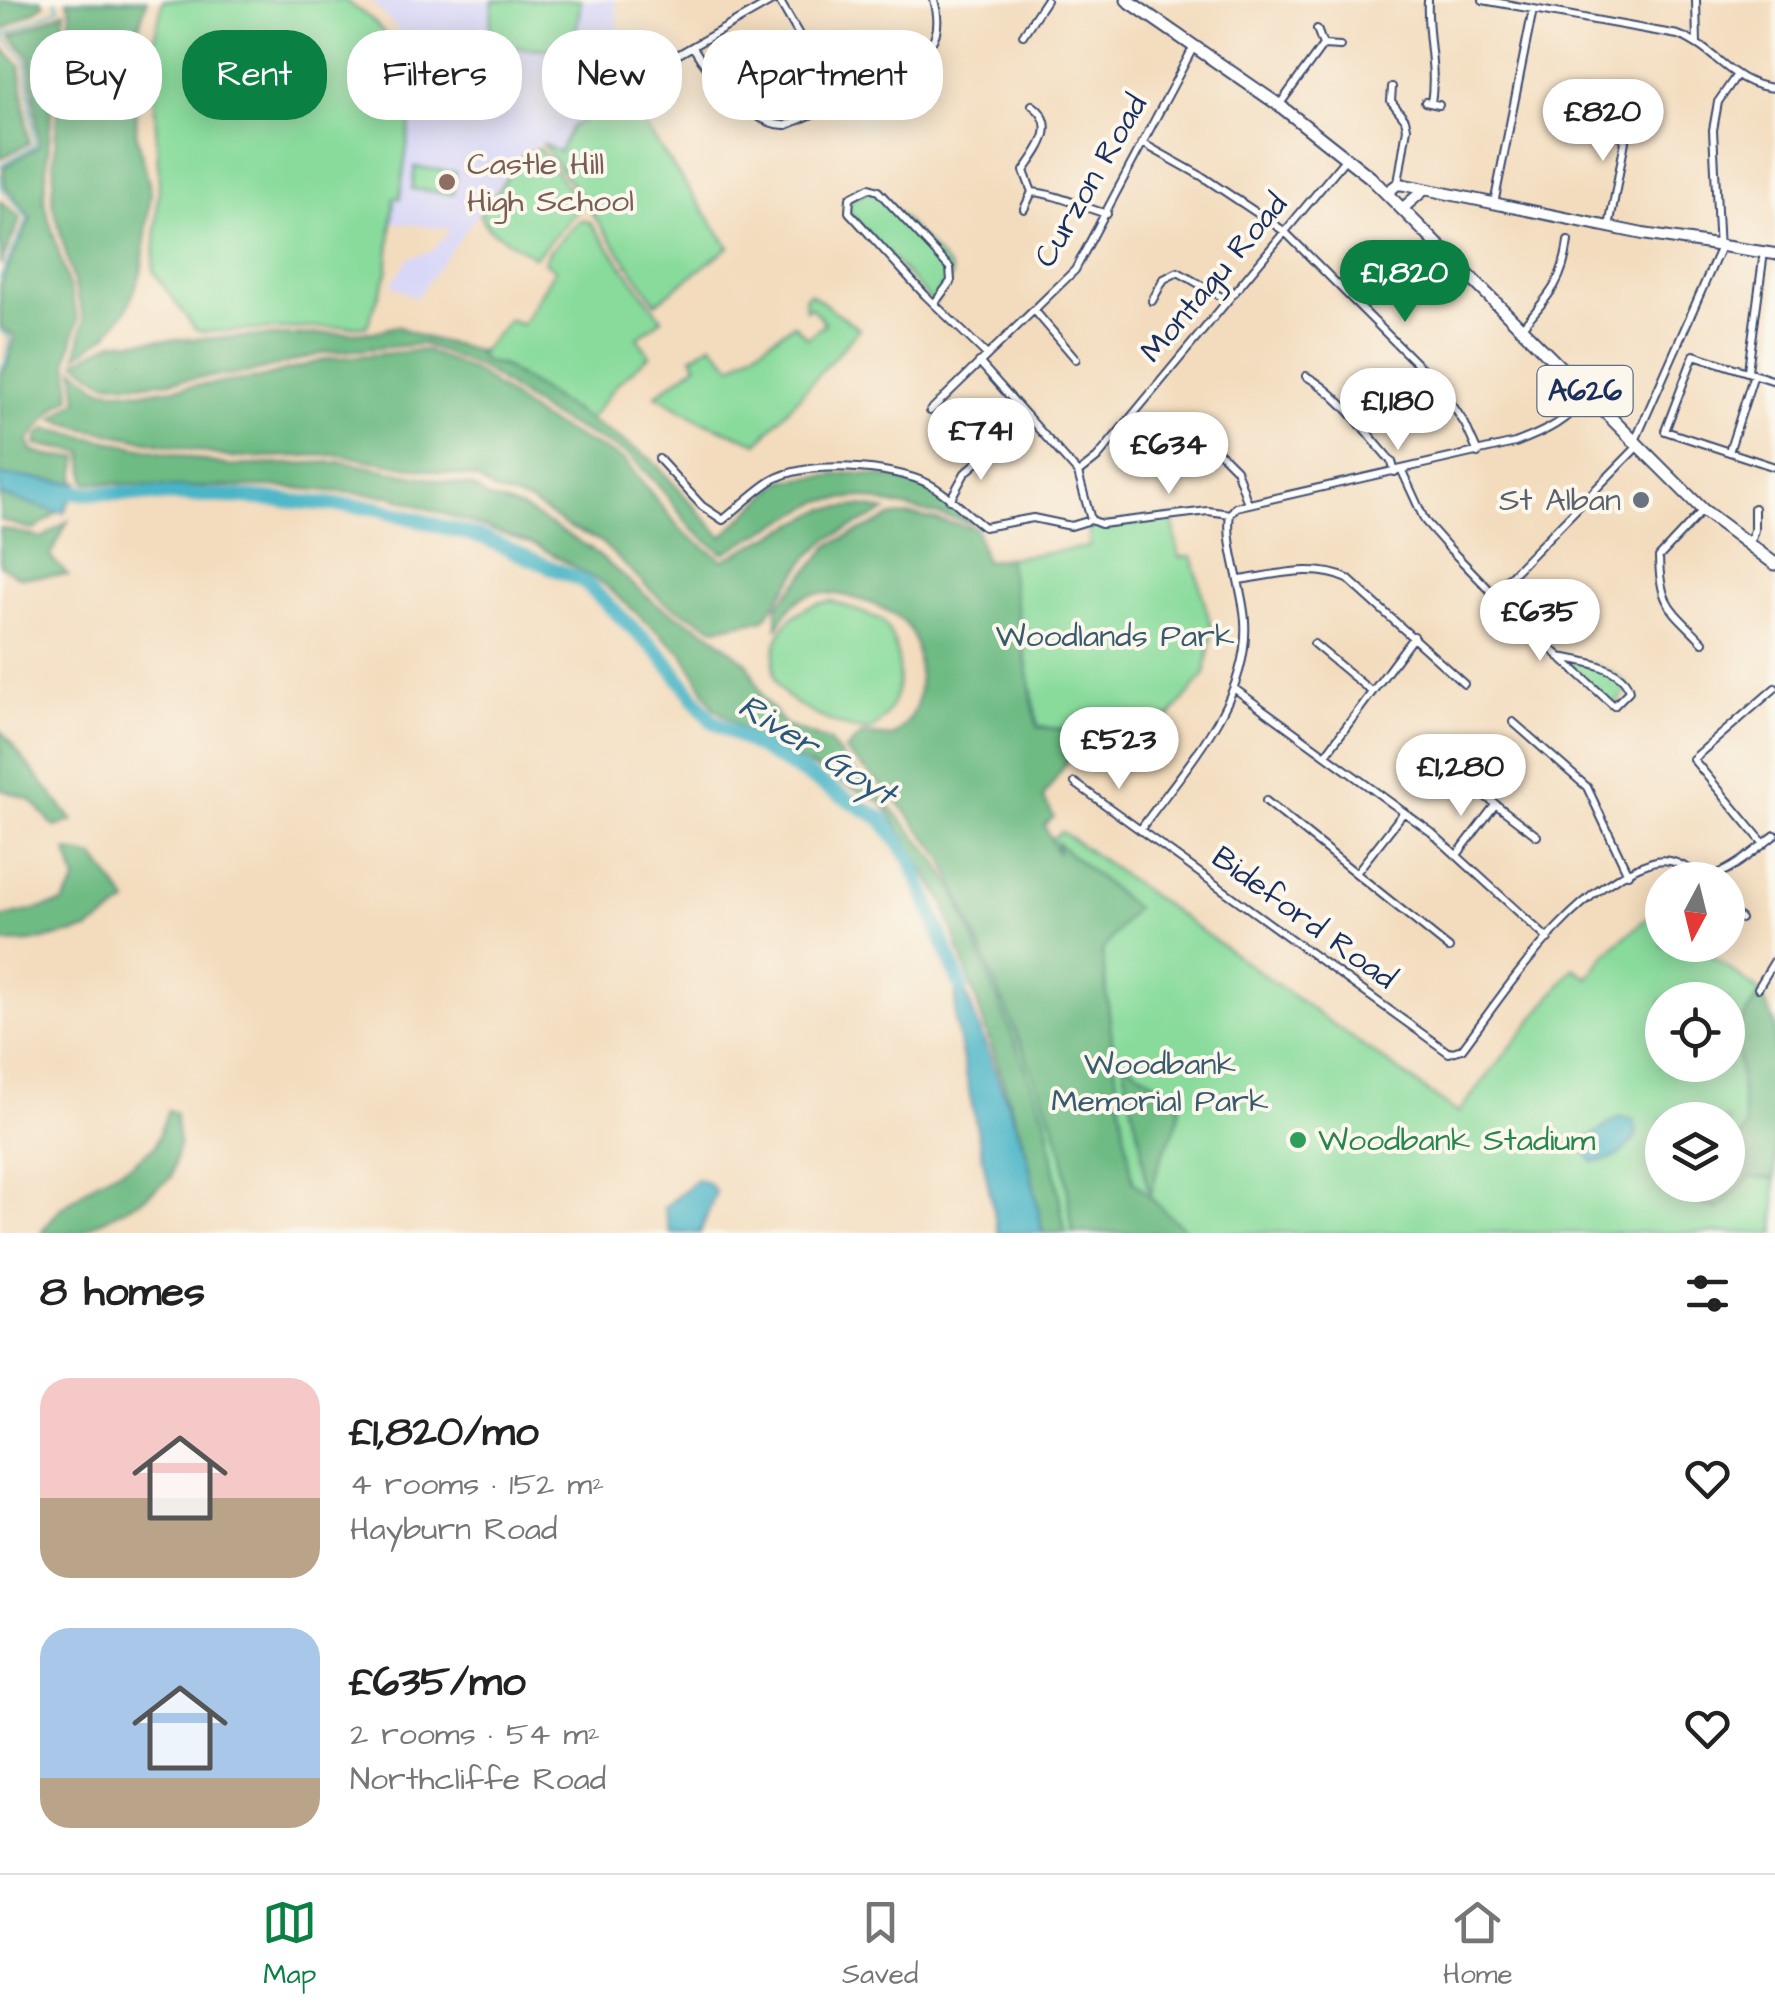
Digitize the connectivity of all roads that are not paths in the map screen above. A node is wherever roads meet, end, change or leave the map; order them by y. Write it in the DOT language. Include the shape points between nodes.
graph roads {
  1 [pos="776,0"];
  2 [pos="934,0"];
  3 [pos="1046,0"];
  4 [pos="1127,0"];
  5 [pos="1428,0"];
  6 [pos="1483,0"];
  7 [pos="1696,0"];
  8 [pos="1533,9"];
  9 [pos="1317,29"];
  10 [pos="795,30"];
  11 [pos="936,30"];
  12 [pos="1023,35"];
  13 [pos="1322,45"];
  14 [pos="1697,45"];
  15 [pos="1340,46"];
  16 [pos="693,47"];
  17 [pos="1194,48"];
  18 [pos="682,53"];
  19 [pos="702,61"];
  20 [pos="1736,76"];
  21 [pos="1392,87"];
  22 [pos="1775,88"];
  23 [pos="1432,103"];
  24 [pos="1032,104"];
  25 [pos="1279,105"];
  26 [pos="767,120"];
  27 [pos="797,120"];
  28 [pos="1568,120"];
  29 [pos="1144,144"];
  30 [pos="1346,158"];
  31 [pos="1424,190"];
  32 [pos="1032,192"];
  33 [pos="1396,196"];
  34 [pos="1494,205"];
  35 [pos="1024,208"];
  36 [pos="1107,214"];
  37 [pos="1609,228"];
  38 [pos="1284,231"];
  39 [pos="1568,241"];
  40 [pos="1720,247"];
  41 [pos="1770,253"];
  42 [pos="1228,300"];
  43 [pos="1152,302"];
  44 [pos="934,304"];
  45 [pos="1035,311"];
  46 [pos="1520,328"];
  47 [pos="987,354"];
  48 [pos="1076,359"];
  49 [pos="979,362"];
  50 [pos="1751,372"];
  51 [pos="1306,376"];
  52 [pos="1775,380"];
  53 [pos="1587,393"];
  54 [pos="930,411"];
  55 [pos="1637,443"];
  56 [pos="1212,445"];
  57 [pos="991,450"];
  58 [pos="1729,452"];
  59 [pos="1478,453"];
  60 [pos="660,458"];
  61 [pos="1775,467"];
  62 [pos="1399,471"];
  63 [pos="1078,473"];
  64 [pos="950,500"];
  65 [pos="1248,504"];
  66 [pos="1754,508"];
  67 [pos="1703,510"];
  68 [pos="1230,514"];
  69 [pos="1091,520"];
  70 [pos="1749,546"];
  71 [pos="1775,564"];
  72 [pos="1240,580"];
  73 [pos="1493,594"];
  74 [pos="1414,636"];
  75 [pos="1703,642"];
  76 [pos="1314,644"];
  77 [pos="1558,657"];
  78 [pos="1464,684"];
  79 [pos="1775,688"];
  80 [pos="1235,689"];
  81 [pos="1372,692"];
  82 [pos="1513,722"];
  83 [pos="1326,754"];
  84 [pos="1455,773"];
  85 [pos="1076,783"];
  86 [pos="1266,801"];
  87 [pos="1495,805"];
  88 [pos="1404,812"];
  89 [pos="1140,830"];
  90 [pos="1775,835"];
  91 [pos="1537,836"];
  92 [pos="1764,844"];
  93 [pos="1457,856"];
  94 [pos="1737,862"];
  95 [pos="1645,866"];
  96 [pos="1356,874"];
  97 [pos="1628,874"];
  98 [pos="1548,939"];
  99 [pos="1449,948"];
  100 [pos="1775,960"];
  101 [pos="1758,988"];
  1 -- 10 [label="street"];
  1 -- 16 [label="street"];
  2 -- 11 [label="street"];
  3 -- 12 [label="street"];
  4 -- 17 [label="main road, A626"];
  5 -- 23 [label="street"];
  6 -- 8 [label="street"];
  7 -- 14 [label="street"];
  8 -- 14 [label="street" via="1665,32"];
  8 -- 34 [label="street"];
  9 -- 13 [label="street"];
  13 -- 15 [label="street"];
  13 -- 25 [label="street"];
  14 -- 20 [label="street"];
  16 -- 18 [label="street"];
  16 -- 19 [label="street"];
  17 -- 25 [label="main road, A626"];
  17 -- 29 [label="street, Curzon Road"];
  20 -- 22 [label="street"];
  20 -- 40 [label="street" via="1718,102 1713,130"];
  21 -- 33 [label="street" via="1391,101 1408,128"];
  24 -- 32 [label="street" via="1047,132 1024,171"];
  25 -- 30 [label="main road, A626"];
  26 -- 27 [label="street"];
  28 -- 37 [label="street" via="1617,131 1625,141"];
  29 -- 36 [label="street, Curzon Road"];
  29 -- 38 [label="street"];
  30 -- 33 [label="main road, A626"];
  30 -- 38 [label="street, Montagu Road"];
  31 -- 33 [label="street"];
  31 -- 33 [label="street"];
  31 -- 34 [label="street"];
  32 -- 35 [label="street"];
  32 -- 36 [label="street"];
  33 -- 46 [label="main road, A626"];
  34 -- 37 [label="street"];
  36 -- 45 [label="street, Curzon Road" via="1075,270"];
  37 -- 40 [label="street"];
  38 -- 42 [label="street, Montagu Road"];
  38 -- 59 [label="street" via="1441,388"];
  39 -- 46 [label="street" via="1558,282"];
  40 -- 41 [label="street"];
  40 -- 55 [label="street"];
  41 -- 50 [label="street"];
  42 -- 43 [label="street" via="1178,272 1164,278"];
  42 -- 63 [label="street, Montagu Road"];
  44 -- 44 [label="street" via="848,212 850,198 878,190 950,268 951,281"];
  44 -- 47 [label="street"];
  45 -- 47 [label="street, Curzon Road"];
  45 -- 48 [label="street"];
  46 -- 53 [label="main road, A626"];
  47 -- 49 [label="street, Curzon Road"];
  49 -- 54 [label="street, Curzon Road"];
  49 -- 63 [label="street"];
  50 -- 52 [label="street"];
  50 -- 58 [label="street"];
  50 -- 58 [label="street" via="1694,355 1666,425 1668,432"];
  51 -- 62 [label="street" via="1320,383"];
  53 -- 55 [label="main road, A626"];
  53 -- 59 [label="street" via="1577,410 1547,431"];
  55 -- 67 [label="main road, A626"];
  55 -- 73 [label="street"];
  56 -- 65 [label="street" via="1236,469"];
  57 -- 64 [label="street" via="965,473"];
  58 -- 61 [label="street"];
  59 -- 62 [label="street"];
  60 -- 64 [label="street" via="723,520 774,479 799,472 893,472 929,484"];
  62 -- 65 [label="street"];
  62 -- 73 [label="street" via="1425,520"];
  63 -- 69 [label="street"];
  64 -- 69 [label="street" via="984,526 1033,518 1071,526"];
  65 -- 68 [label="street"];
  66 -- 70 [label="street"];
  67 -- 70 [label="main road, A626"];
  67 -- 75 [label="street" via="1660,557 1663,601"];
  68 -- 69 [label="street"];
  68 -- 72 [label="street"];
  70 -- 71 [label="main road, A626"];
  72 -- 74 [label="street" via="1335,573"];
  72 -- 80 [label="street" via="1246,644"];
  73 -- 77 [label="street"];
  74 -- 78 [label="street"];
  74 -- 81 [label="street"];
  76 -- 81 [label="street"];
  77 -- 77 [label="street" via="1614,706 1629,691 1622,678"];
  79 -- 92 [label="street" via="1693,759"];
  80 -- 83 [label="street"];
  80 -- 89 [label="street"];
  81 -- 83 [label="street"];
  82 -- 97 [label="street" via="1587,788"];
  83 -- 88 [label="street"];
  84 -- 87 [label="street"];
  85 -- 89 [label="street, Bideford Road"];
  86 -- 96 [label="street"];
  87 -- 91 [label="street"];
  87 -- 93 [label="street"];
  88 -- 93 [label="street"];
  88 -- 96 [label="street"];
  89 -- 98 [label="street, Bideford Road" via="1445,1052 1462,1049"];
  90 -- 92 [label="street"];
  92 -- 94 [label="street"];
  93 -- 98 [label="street"];
  95 -- 97 [label="street"];
  96 -- 99 [label="street"];
  97 -- 98 [label="street" via="1591,897"];
  100 -- 101 [label="street"];
}
